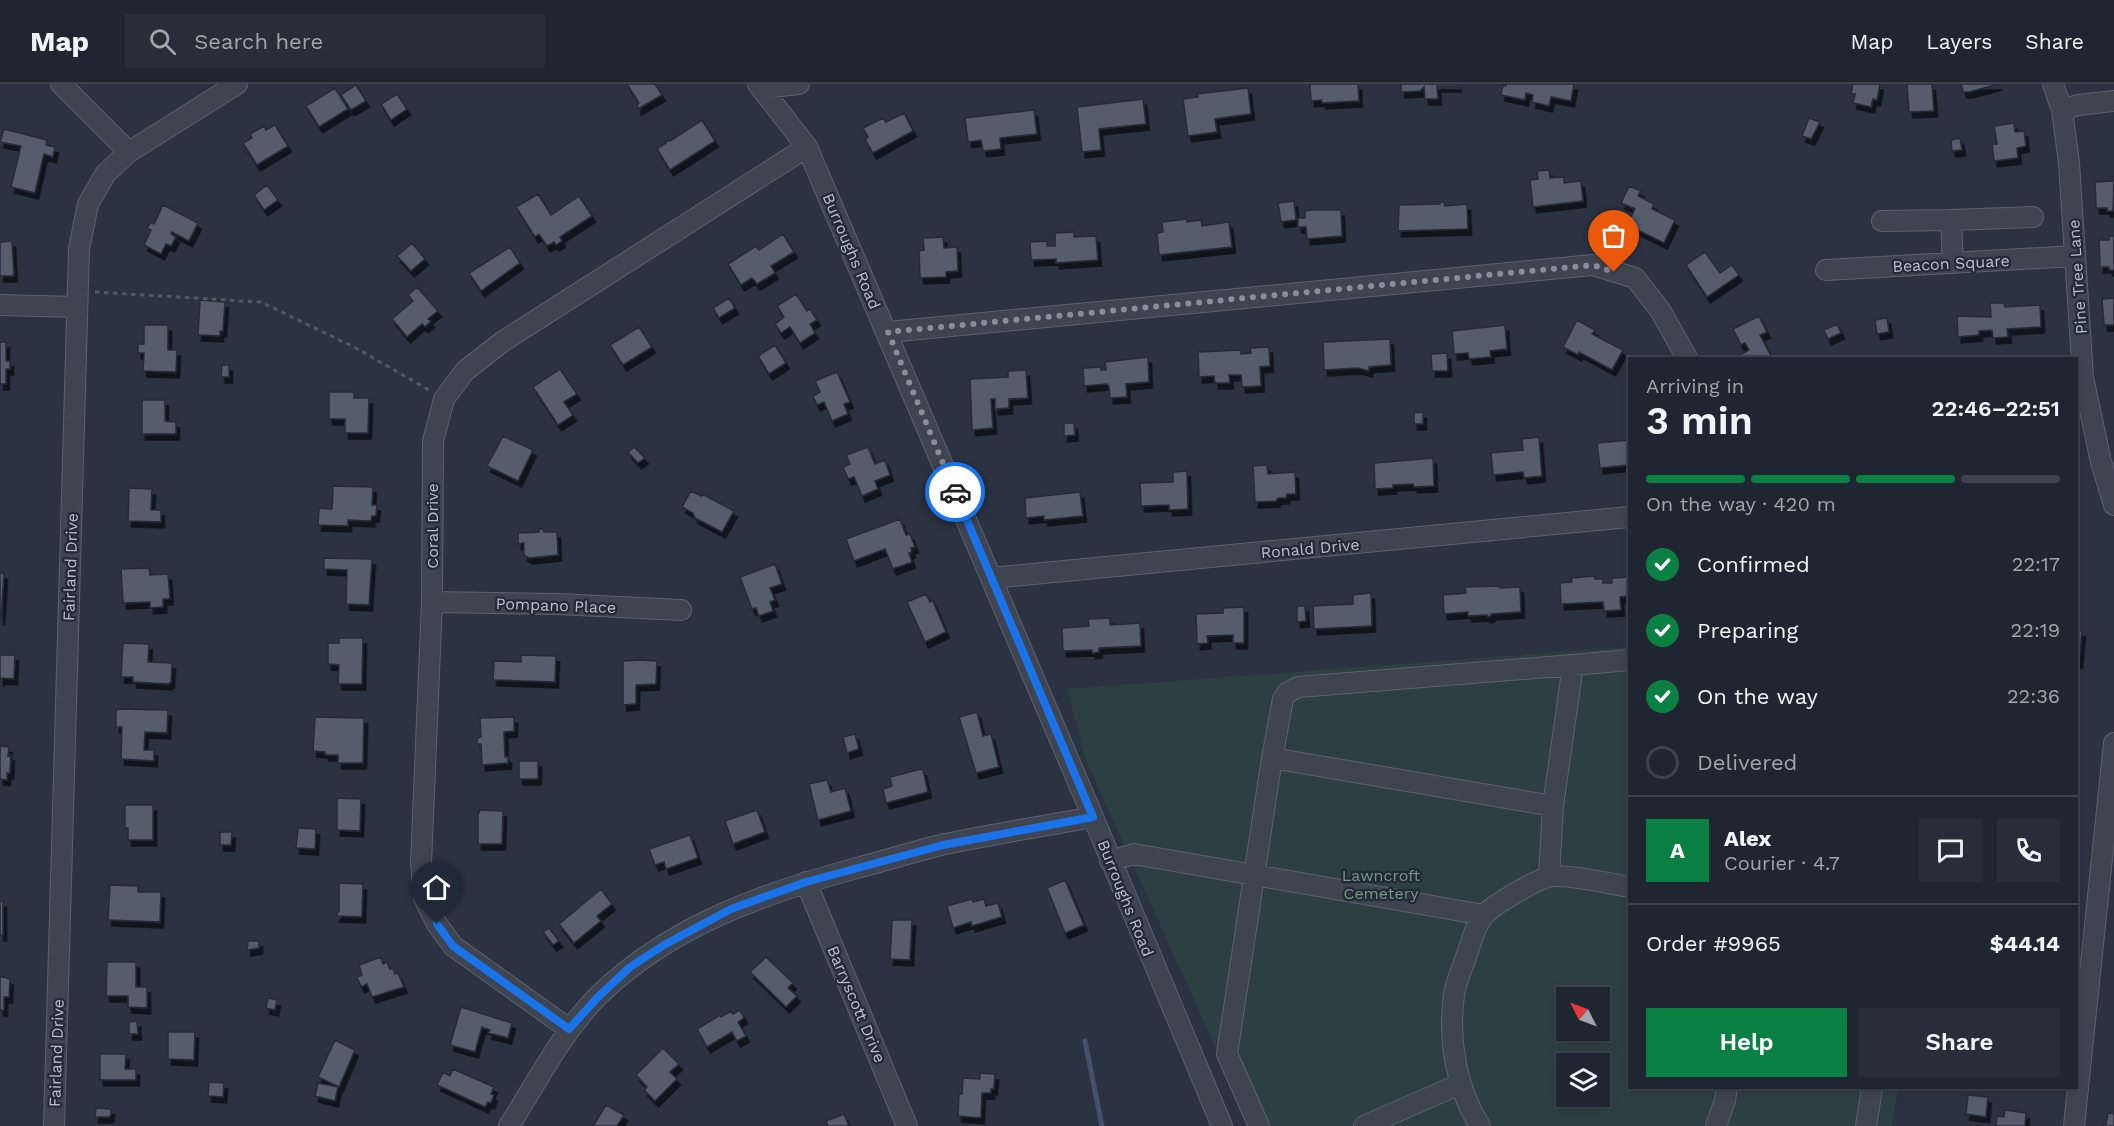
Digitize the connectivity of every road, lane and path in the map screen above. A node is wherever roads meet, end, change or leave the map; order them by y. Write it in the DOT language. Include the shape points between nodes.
graph roads {
  1 [pos="61,84"];
  2 [pos="237,84"];
  3 [pos="799,84"];
  4 [pos="2053,84"];
  5 [pos="761,86"];
  6 [pos="2114,101"];
  7 [pos="2062,110"];
  8 [pos="807,147"];
  9 [pos="129,152"];
  10 [pos="2033,217"];
  11 [pos="1951,219"];
  12 [pos="1882,221"];
  13 [pos="2075,256"];
  14 [pos="1953,263"];
  15 [pos="1826,270"];
  16 [pos="0,305"];
  17 [pos="77,307"];
  18 [pos="888,332"];
  19 [pos="1686,357"];
  20 [pos="444,399"];
  21 [pos="2114,505"];
  22 [pos="1628,517"];
  23 [pos="991,578"];
  24 [pos="432,602"];
  25 [pos="681,610"];
  26 [pos="1628,660"];
  27 [pos="1573,665"];
  28 [pos="2114,743"];
  29 [pos="1272,758"];
  30 [pos="1553,806"];
  31 [pos="1093,817"];
  32 [pos="1110,861"];
  33 [pos="1254,874"];
  34 [pos="1549,876"];
  35 [pos="806,882"];
  36 [pos="1628,887"];
  37 [pos="1484,915"];
  38 [pos="569,1029"];
  39 [pos="1460,1084"];
  40 [pos="2078,1088"];
  41 [pos="1727,1089"];
  42 [pos="1872,1089"];
  43 [pos="2078,1089"];
  44 [pos="54,1126"];
  45 [pos="509,1126"];
  46 [pos="907,1126"];
  47 [pos="1222,1126"];
  48 [pos="1259,1126"];
  49 [pos="1364,1126"];
  50 [pos="1480,1126"];
  51 [pos="1716,1126"];
  52 [pos="1866,1126"];
  53 [pos="2074,1126"];
  1 -- 9 [label="street"];
  2 -- 9 [label="street, Fairland Drive"];
  3 -- 5 [label="street"];
  4 -- 7 [label="street, Pine Tree Lane"];
  5 -- 8 [label="street, Burroughs Road"];
  6 -- 7 [label="street"];
  7 -- 13 [label="street, Pine Tree Lane"];
  8 -- 18 [label="street, Burroughs Road"];
  8 -- 20 [label="street, Coral Drive" via="502,342 465,371"];
  9 -- 17 [label="street, Fairland Drive" via="106,173 88,204 79,249"];
  10 -- 11 [label="street"];
  11 -- 12 [label="street"];
  11 -- 14 [label="street"];
  13 -- 14 [label="street, Beacon Square"];
  13 -- 21 [label="street, Pine Tree Lane" via="2083,377 2100,462"];
  14 -- 15 [label="street, Beacon Square"];
  16 -- 17 [label="street"];
  17 -- 20 [label="path" via="96,291 261,302 354,347"];
  17 -- 44 [label="street, Fairland Drive"];
  18 -- 19 [label="street" via="1593,265 1635,278 1660,310"];
  18 -- 23 [label="street, Burroughs Road"];
  20 -- 24 [label="street, Coral Drive" via="433,441"];
  22 -- 23 [label="street, Ronald Drive"];
  23 -- 31 [label="street, Burroughs Road"];
  24 -- 25 [label="street, Pompano Place"];
  24 -- 38 [label="street, Coral Drive" via="421,863 424,898 453,946"];
  26 -- 27 [label="street"];
  27 -- 29 [label="street" via="1298,687 1283,699"];
  27 -- 30 [label="street"];
  28 -- 40 [label="street"];
  29 -- 30 [label="street"];
  29 -- 33 [label="street"];
  30 -- 34 [label="street"];
  31 -- 32 [label="street, Burroughs Road"];
  31 -- 35 [label="street" via="943,845"];
  32 -- 33 [label="street" via="1134,854"];
  32 -- 47 [label="street, Burroughs Road"];
  33 -- 37 [label="street"];
  33 -- 48 [label="street" via="1227,1054"];
  34 -- 36 [label="street"];
  34 -- 37 [label="street"];
  35 -- 38 [label="street" via="731,909 664,945 630,967"];
  35 -- 46 [label="street, Barryscott Drive"];
  37 -- 39 [label="street" via="1454,993 1452,1036"];
  38 -- 45 [label="street"];
  39 -- 49 [label="street"];
  39 -- 50 [label="street"];
  41 -- 51 [label="street"];
  42 -- 52 [label="street"];
  43 -- 53 [label="street"];
}
